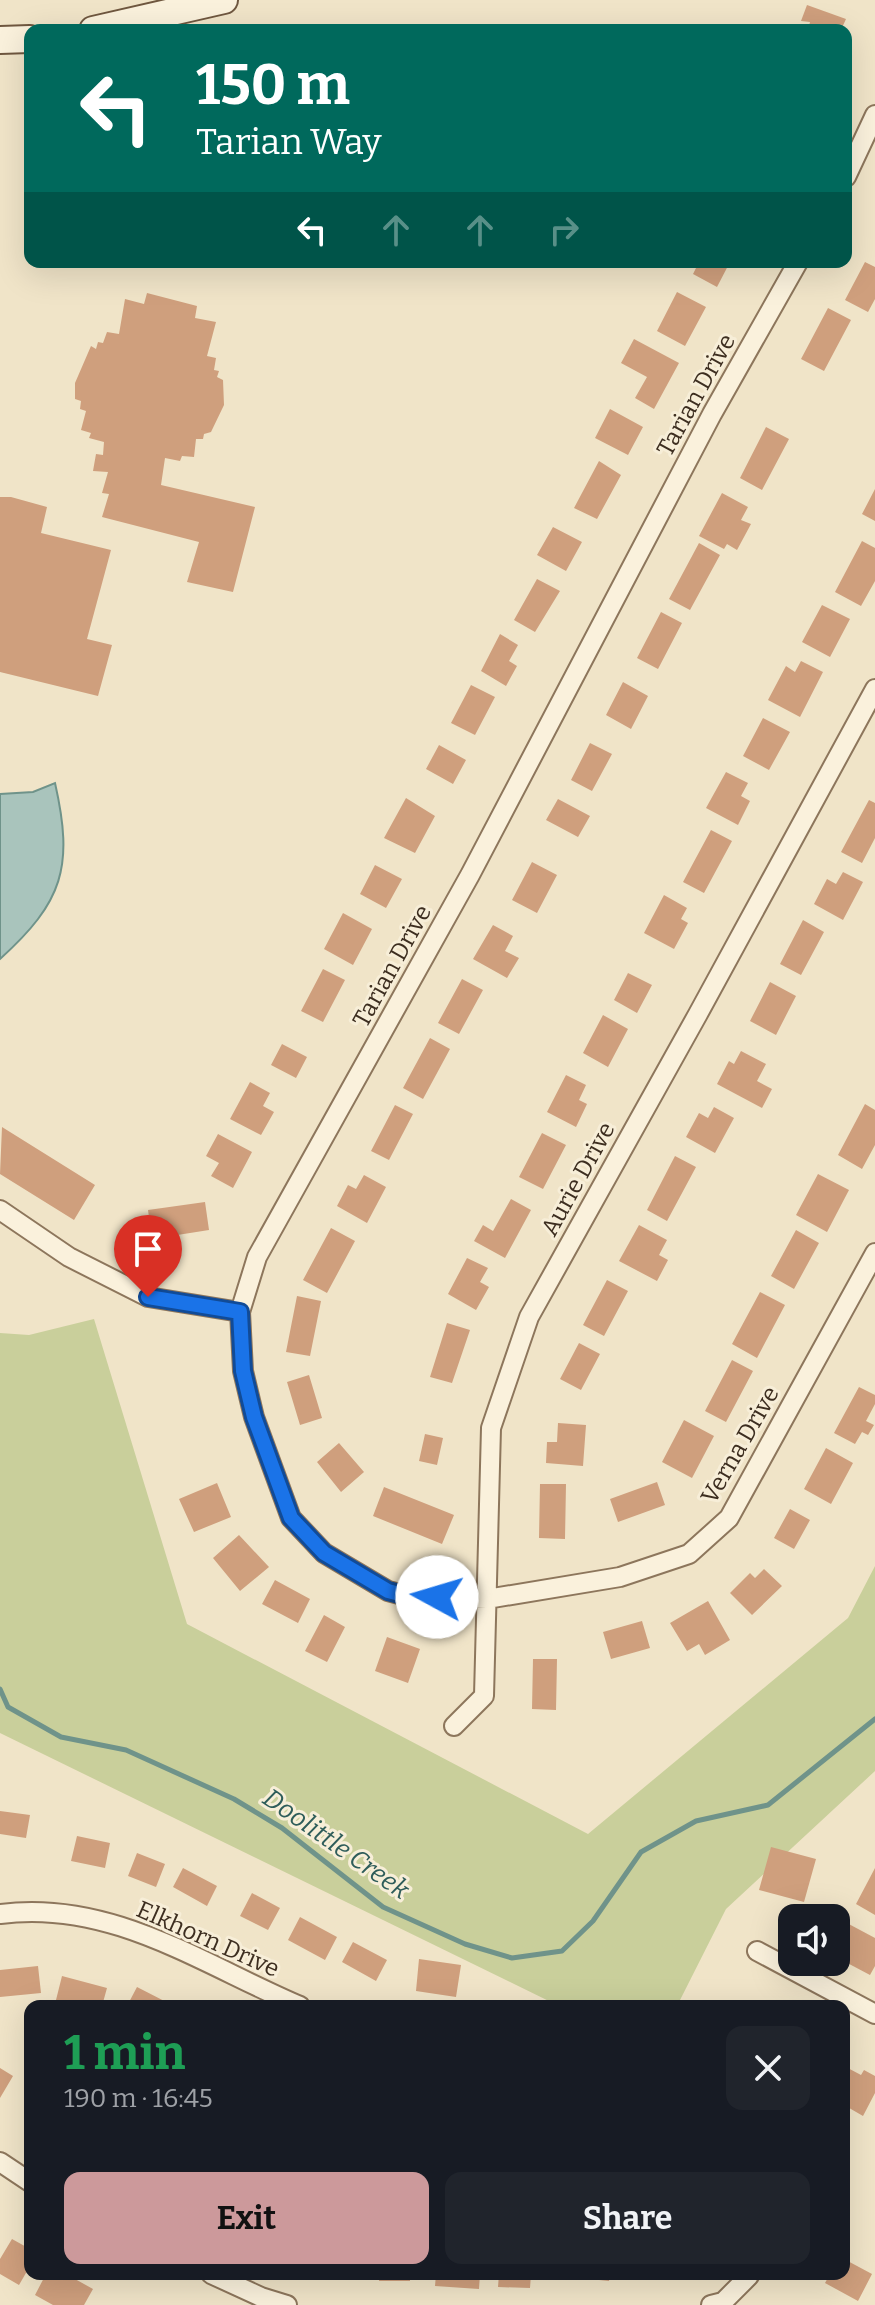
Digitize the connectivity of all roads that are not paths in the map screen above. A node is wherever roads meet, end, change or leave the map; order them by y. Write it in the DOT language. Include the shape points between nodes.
graph roads {
  1 [pos="224,0"];
  2 [pos="119,24"];
  3 [pos="24,39"];
  4 [pos="0,40"];
  5 [pos="875,115"];
  6 [pos="852,164"];
  7 [pos="795,268"];
  8 [pos="875,689"];
  9 [pos="0,1210"];
  10 [pos="875,1253"];
  11 [pos="240,1312"];
  12 [pos="487,1599"];
  13 [pos="454,1726"];
  14 [pos="0,1914"];
  15 [pos="757,1951"];
  16 [pos="288,2000"];
  17 [pos="849,2000"];
  18 [pos="850,2001"];
  19 [pos="875,2014"];
  20 [pos="0,2162"];
  21 [pos="24,2178"];
  22 [pos="224,2280"];
  23 [pos="745,2280"];
  24 [pos="287,2305"];
  25 [pos="711,2305"];
  1 -- 2 [label="street"];
  3 -- 4 [label="street"];
  5 -- 6 [label="street"];
  7 -- 11 [label="street, Tarian Drive" via="704,428 470,875 257,1257"];
  8 -- 12 [label="street, Aurie Drive" via="529,1317 491,1428"];
  9 -- 11 [label="street" via="69,1257 148,1297"];
  10 -- 12 [label="street, Verna Drive" via="729,1518 689,1554 620,1577"];
  11 -- 12 [label="street, Tarian Drive" via="243,1371 254,1417 291,1518 324,1553 388,1591 411,1597"];
  12 -- 13 [label="street, Aurie Drive" via="484,1696"];
  14 -- 16 [label="street, Elkhorn Drive" via="77,1915 134,1929"];
  15 -- 17 [label="street"];
  18 -- 19 [label="street"];
  20 -- 21 [label="street"];
  22 -- 24 [label="street"];
  23 -- 25 [label="street" via="723,2302"];
}
